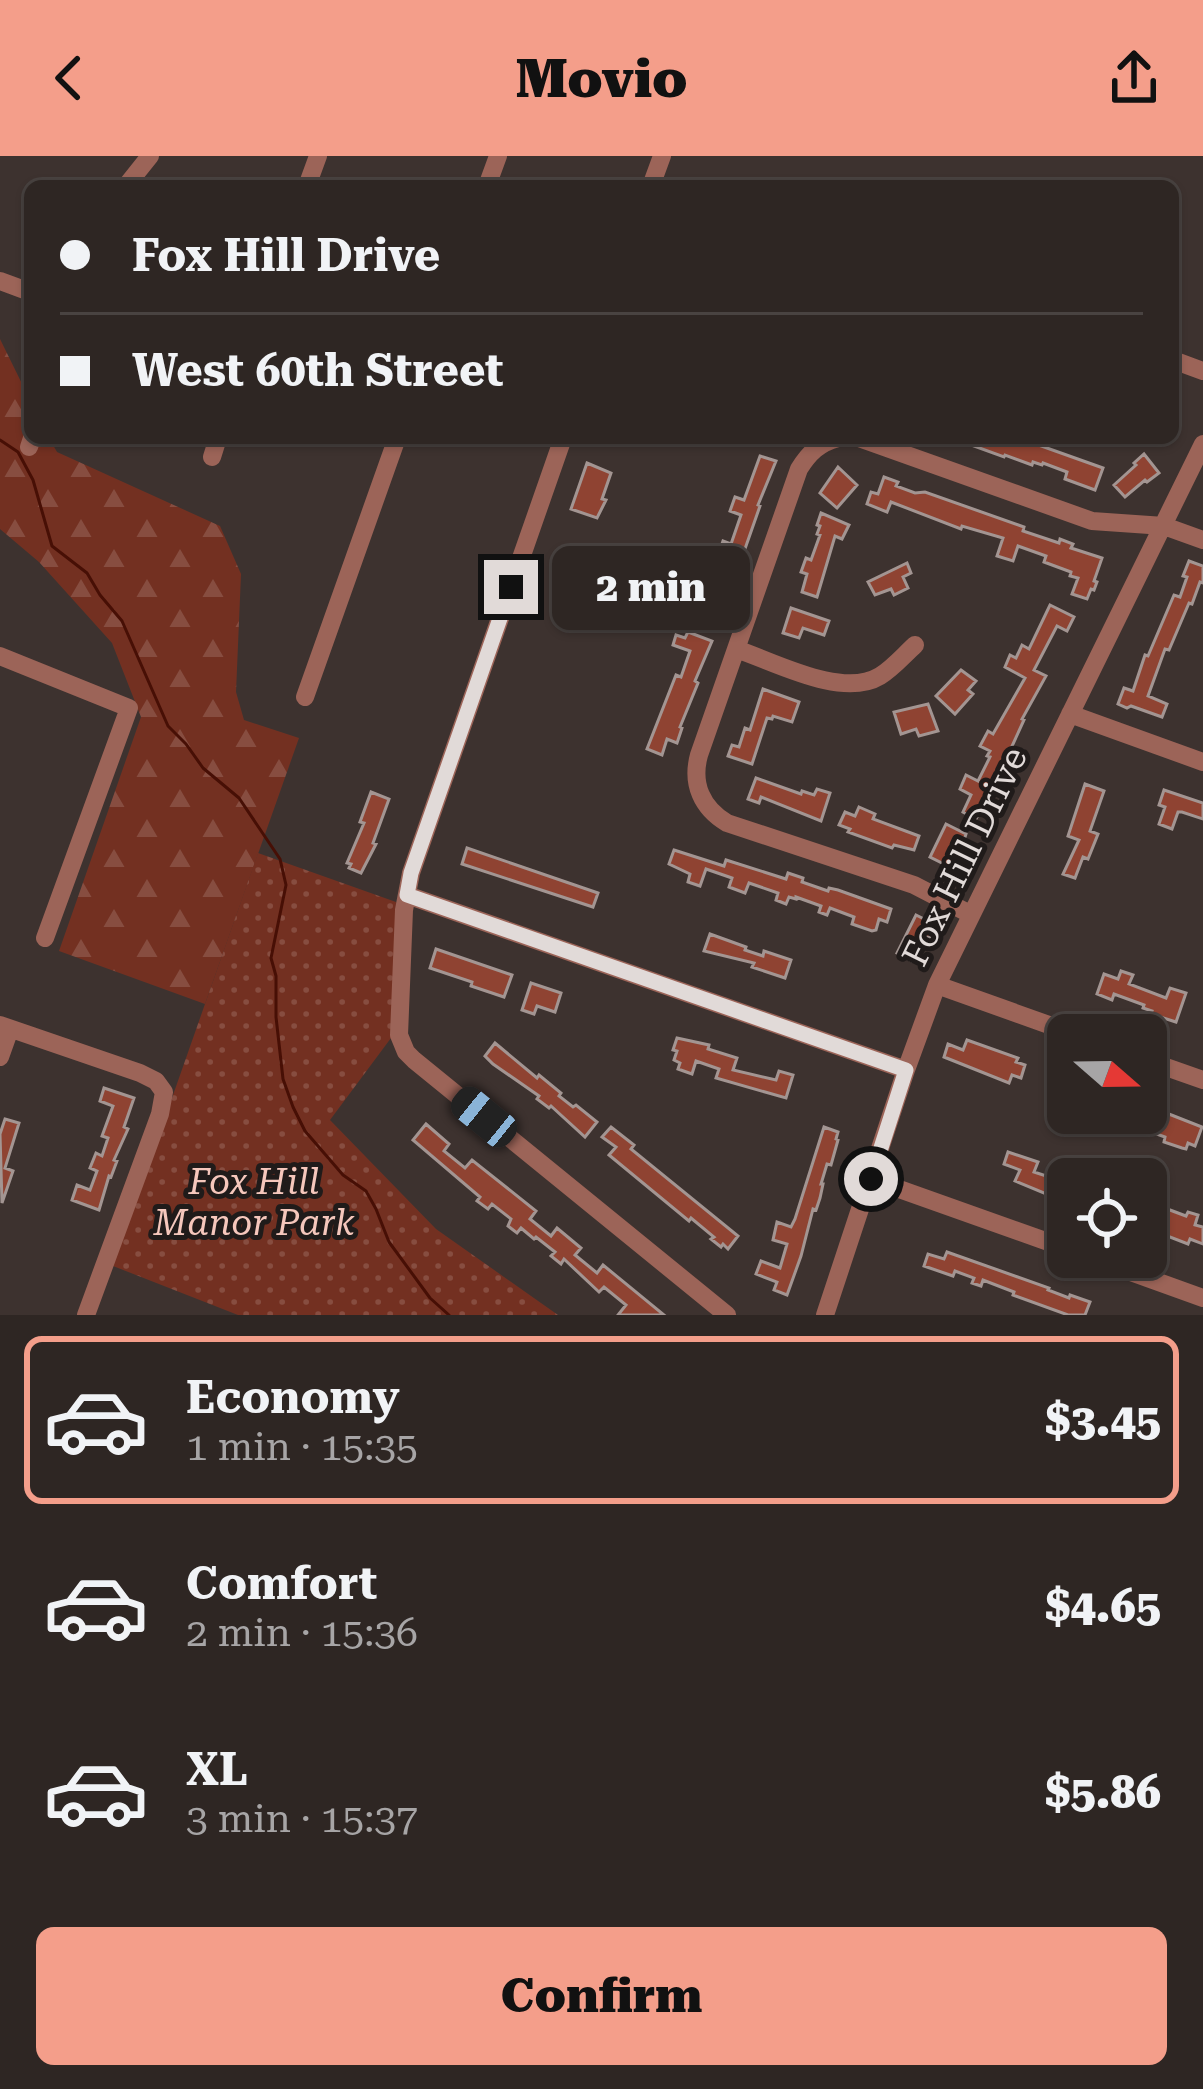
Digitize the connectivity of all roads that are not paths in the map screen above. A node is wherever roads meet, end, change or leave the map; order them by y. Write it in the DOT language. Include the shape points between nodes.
graph roads {
  1 [pos="150,156"];
  2 [pos="131,180"];
  3 [pos="395,444"];
  4 [pos="561,444"];
  5 [pos="823,444"];
  6 [pos="876,444"];
  7 [pos="1203,444"];
  8 [pos="1164,526"];
  9 [pos="1203,540"];
  10 [pos="915,645"];
  11 [pos="736,649"];
  12 [pos="0,656"];
  13 [pos="305,697"];
  14 [pos="1070,714"];
  15 [pos="1203,762"];
  16 [pos="407,895"];
  17 [pos="970,914"];
  18 [pos="45,938"];
  19 [pos="937,985"];
  20 [pos="1047,1024"];
  21 [pos="5,1027"];
  22 [pos="0,1058"];
  23 [pos="1167,1067"];
  24 [pos="906,1070"];
  25 [pos="1203,1080"];
  26 [pos="871,1179"];
  27 [pos="1047,1242"];
  28 [pos="1147,1278"];
  29 [pos="1203,1298"];
  30 [pos="86,1315"];
  31 [pos="727,1315"];
  32 [pos="826,1315"];
  1 -- 2 [label="street"];
  3 -- 13 [label="street"];
  4 -- 16 [label="street"];
  5 -- 11 [label="street" via="799,470"];
  6 -- 8 [label="street" via="1092,521"];
  7 -- 8 [label="street, Fox Hill Drive"];
  8 -- 9 [label="street"];
  8 -- 14 [label="street, Fox Hill Drive"];
  10 -- 11 [label="street" via="879,676 847,685"];
  11 -- 17 [label="street" via="696,766 700,796 715,815 914,884"];
  12 -- 18 [label="street" via="129,708"];
  14 -- 15 [label="street"];
  14 -- 17 [label="street, Fox Hill Drive"];
  16 -- 24 [label="street"];
  16 -- 31 [label="street" via="398,1031 404,1049"];
  17 -- 19 [label="street, Fox Hill Drive"];
  19 -- 20 [label="street"];
  19 -- 24 [label="street, Fox Hill Drive"];
  21 -- 22 [label="street"];
  21 -- 30 [label="street" via="140,1073 164,1092"];
  23 -- 25 [label="street"];
  24 -- 26 [label="street, Fox Hill Drive"];
  26 -- 27 [label="street"];
  26 -- 32 [label="street, Fox Hill Drive"];
  28 -- 29 [label="street"];
}
